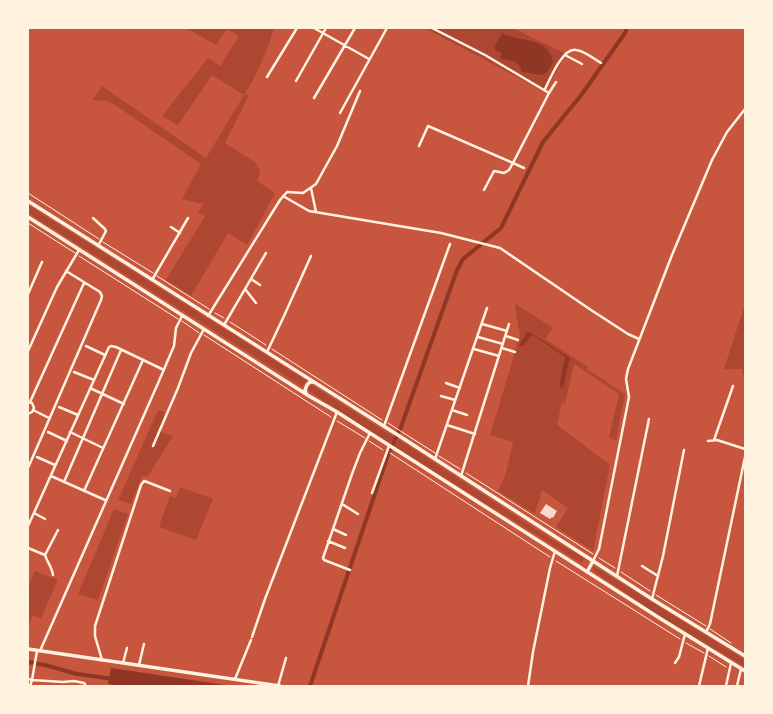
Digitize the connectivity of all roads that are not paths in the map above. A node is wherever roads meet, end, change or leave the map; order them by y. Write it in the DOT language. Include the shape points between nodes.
graph roads {
  1 [pos="297,28"];
  2 [pos="314,28"];
  3 [pos="326,28"];
  4 [pos="355,28"];
  5 [pos="387,28"];
  6 [pos="432,28"];
  7 [pos="323,33"];
  8 [pos="345,46"];
  9 [pos="564,55"];
  10 [pos="369,60"];
  11 [pos="601,63"];
  12 [pos="582,64"];
  13 [pos="267,77"];
  14 [pos="296,81"];
  15 [pos="556,82"];
  16 [pos="545,90"];
  17 [pos="360,91"];
  18 [pos="549,93"];
  19 [pos="314,98"];
  20 [pos="745,109"];
  21 [pos="340,113"];
  22 [pos="419,146"];
  23 [pos="513,163"];
  24 [pos="524,168"];
  25 [pos="311,188"];
  26 [pos="484,190"];
  27 [pos="283,196"];
  28 [pos="28,201"];
  29 [pos="316,212"];
  30 [pos="28,217"];
  31 [pos="93,218"];
  32 [pos="188,218"];
  33 [pos="171,227"];
  34 [pos="180,233"];
  35 [pos="450,244"];
  36 [pos="98,246"];
  37 [pos="78,252"];
  38 [pos="266,253"];
  39 [pos="311,256"];
  40 [pos="42,262"];
  41 [pos="66,271"];
  42 [pos="250,278"];
  43 [pos="152,280"];
  44 [pos="84,283"];
  45 [pos="260,284"];
  46 [pos="245,289"];
  47 [pos="28,294"];
  48 [pos="256,303"];
  49 [pos="487,308"];
  50 [pos="182,316"];
  51 [pos="208,316"];
  52 [pos="482,324"];
  53 [pos="509,324"];
  54 [pos="224,325"];
  55 [pos="204,329"];
  56 [pos="507,331"];
  57 [pos="506,336"];
  58 [pos="478,337"];
  59 [pos="639,339"];
  60 [pos="518,340"];
  61 [pos="86,346"];
  62 [pos="502,346"];
  63 [pos="474,349"];
  64 [pos="121,350"];
  65 [pos="28,351"];
  66 [pos="266,352"];
  67 [pos="515,352"];
  68 [pos="105,356"];
  69 [pos="499,356"];
  70 [pos="143,360"];
  71 [pos="164,370"];
  72 [pos="74,372"];
  73 [pos="94,380"];
  74 [pos="314,382"];
  75 [pos="446,383"];
  76 [pos="733,386"];
  77 [pos="90,388"];
  78 [pos="460,388"];
  79 [pos="102,393"];
  80 [pos="307,394"];
  81 [pos="441,396"];
  82 [pos="455,400"];
  83 [pos="29,402"];
  84 [pos="124,404"];
  85 [pos="59,407"];
  86 [pos="33,410"];
  87 [pos="452,410"];
  88 [pos="338,412"];
  89 [pos="28,414"];
  90 [pos="78,415"];
  91 [pos="467,415"];
  92 [pos="49,418"];
  93 [pos="649,419"];
  94 [pos="447,425"];
  95 [pos="384,426"];
  96 [pos="48,432"];
  97 [pos="70,432"];
  98 [pos="370,433"];
  99 [pos="475,434"];
  100 [pos="82,438"];
  101 [pos="714,440"];
  102 [pos="67,441"];
  103 [pos="708,441"];
  104 [pos="153,446"];
  105 [pos="391,447"];
  106 [pos="103,448"];
  107 [pos="745,449"];
  108 [pos="684,450"];
  109 [pos="745,456"];
  110 [pos="37,457"];
  111 [pos="435,459"];
  112 [pos="55,465"];
  113 [pos="28,468"];
  114 [pos="51,476"];
  115 [pos="462,476"];
  116 [pos="64,482"];
  117 [pos="84,491"];
  118 [pos="170,491"];
  119 [pos="372,493"];
  120 [pos="106,500"];
  121 [pos="342,504"];
  122 [pos="34,513"];
  123 [pos="358,514"];
  124 [pos="45,519"];
  125 [pos="28,526"];
  126 [pos="333,529"];
  127 [pos="58,530"];
  128 [pos="346,534"];
  129 [pos="328,541"];
  130 [pos="28,548"];
  131 [pos="345,548"];
  132 [pos="555,551"];
  133 [pos="45,555"];
  134 [pos="593,561"];
  135 [pos="642,566"];
  136 [pos="348,569"];
  137 [pos="587,572"];
  138 [pos="52,574"];
  139 [pos="617,576"];
  140 [pos="658,576"];
  141 [pos="652,599"];
  142 [pos="706,632"];
  143 [pos="685,634"];
  144 [pos="144,644"];
  145 [pos="126,648"];
  146 [pos="708,648"];
  147 [pos="28,649"];
  148 [pos="38,651"];
  149 [pos="745,656"];
  150 [pos="286,658"];
  151 [pos="102,660"];
  152 [pos="731,662"];
  153 [pos="123,663"];
  154 [pos="675,663"];
  155 [pos="139,665"];
  156 [pos="743,670"];
  157 [pos="235,679"];
  158 [pos="30,680"];
  159 [pos="245,680"];
  160 [pos="30,686"];
  161 [pos="86,686"];
  162 [pos="245,686"];
  163 [pos="279,686"];
  164 [pos="528,686"];
  165 [pos="699,686"];
  166 [pos="726,686"];
  167 [pos="737,686"];
  1 -- 13 [label="street"];
  2 -- 7 [label="street"];
  3 -- 7 [label="street"];
  4 -- 8 [label="street"];
  5 -- 10 [label="street"];
  6 -- 16 [label="street"];
  7 -- 8 [label="street"];
  7 -- 14 [label="street"];
  8 -- 10 [label="street"];
  8 -- 19 [label="street"];
  9 -- 11 [label="street" via="574,49"];
  9 -- 12 [label="street"];
  9 -- 16 [label="street"];
  10 -- 21 [label="street"];
  15 -- 18 [label="street"];
  16 -- 18 [label="street"];
  17 -- 25 [label="street" via="337,146 316,184"];
  18 -- 23 [label="street"];
  20 -- 59 [label="street" via="727,132 712,160 682,228"];
  22 -- 23 [label="street" via="428,126"];
  23 -- 24 [label="street"];
  23 -- 26 [label="street" via="504,173 494,172"];
  25 -- 27 [label="street" via="303,194 287,192"];
  25 -- 29 [label="street"];
  27 -- 29 [label="street" via="303,208"];
  27 -- 51 [label="street"];
  28 -- 36 [label="main road"];
  29 -- 59 [label="street" via="442,233 500,248 591,310"];
  30 -- 37 [label="main road"];
  31 -- 36 [label="street" via="106,231"];
  32 -- 34 [label="street"];
  33 -- 34 [label="street"];
  34 -- 43 [label="street"];
  35 -- 95 [label="street"];
  36 -- 43 [label="main road"];
  37 -- 41 [label="street"];
  37 -- 50 [label="main road"];
  38 -- 42 [label="street"];
  39 -- 66 [label="street"];
  40 -- 47 [label="street"];
  41 -- 44 [label="street"];
  41 -- 65 [label="street"];
  42 -- 45 [label="street"];
  42 -- 46 [label="street"];
  43 -- 51 [label="main road"];
  44 -- 83 [label="street"];
  44 -- 92 [label="street" via="100,292 101,300"];
  46 -- 48 [label="street"];
  46 -- 54 [label="street"];
  49 -- 52 [label="street"];
  50 -- 55 [label="main road"];
  50 -- 71 [label="street"];
  51 -- 54 [label="main road"];
  52 -- 56 [label="street"];
  52 -- 58 [label="street"];
  53 -- 56 [label="street"];
  54 -- 66 [label="main road"];
  55 -- 80 [label="main road"];
  55 -- 104 [label="street" via="192,349"];
  56 -- 57 [label="street"];
  57 -- 60 [label="street"];
  57 -- 62 [label="street"];
  58 -- 62 [label="street"];
  58 -- 63 [label="street"];
  59 -- 134 [label="street" via="627,374 629,397 599,548"];
  61 -- 68 [label="street"];
  62 -- 67 [label="street"];
  62 -- 69 [label="street"];
  63 -- 69 [label="street"];
  63 -- 78 [label="street"];
  64 -- 68 [label="street" via="111,346"];
  64 -- 70 [label="street"];
  64 -- 79 [label="street"];
  66 -- 74 [label="main road"];
  68 -- 73 [label="street"];
  69 -- 99 [label="street"];
  70 -- 71 [label="street"];
  70 -- 84 [label="street"];
  71 -- 120 [label="street"];
  72 -- 73 [label="street"];
  73 -- 77 [label="street"];
  74 -- 80 [label="main road" via="307,385"];
  74 -- 95 [label="main road"];
  75 -- 78 [label="street"];
  76 -- 101 [label="street"];
  77 -- 79 [label="street"];
  77 -- 90 [label="street"];
  78 -- 82 [label="street"];
  79 -- 84 [label="street"];
  79 -- 100 [label="street"];
  80 -- 88 [label="main road"];
  81 -- 82 [label="street"];
  82 -- 87 [label="street"];
  83 -- 86 [label="street" via="33,405"];
  84 -- 106 [label="street"];
  85 -- 90 [label="street"];
  86 -- 89 [label="street"];
  86 -- 92 [label="street"];
  87 -- 91 [label="street"];
  87 -- 94 [label="street"];
  88 -- 98 [label="main road"];
  88 -- 157 [label="street"];
  90 -- 97 [label="street"];
  92 -- 113 [label="street"];
  93 -- 139 [label="street"];
  94 -- 99 [label="street"];
  94 -- 111 [label="street"];
  95 -- 111 [label="main road"];
  96 -- 102 [label="street"];
  97 -- 100 [label="street"];
  97 -- 102 [label="street"];
  98 -- 105 [label="main road"];
  98 -- 121 [label="street"];
  99 -- 115 [label="street"];
  100 -- 106 [label="street"];
  100 -- 116 [label="street"];
  101 -- 103 [label="street"];
  101 -- 107 [label="street"];
  102 -- 112 [label="street"];
  105 -- 119 [label="street" via="386,452"];
  105 -- 132 [label="main road"];
  106 -- 117 [label="street"];
  108 -- 140 [label="street"];
  109 -- 142 [label="street"];
  110 -- 112 [label="street"];
  111 -- 115 [label="main road"];
  112 -- 114 [label="street"];
  114 -- 116 [label="street"];
  114 -- 122 [label="street"];
  115 -- 134 [label="main road"];
  116 -- 117 [label="street"];
  117 -- 120 [label="street"];
  118 -- 151 [label="street" via="144,481 141,485 95,626 95,636"];
  120 -- 148 [label="street"];
  121 -- 123 [label="street"];
  121 -- 126 [label="street"];
  122 -- 124 [label="street"];
  122 -- 125 [label="street"];
  126 -- 128 [label="street"];
  126 -- 129 [label="street"];
  127 -- 133 [label="street"];
  129 -- 131 [label="street"];
  129 -- 136 [label="street" via="323,559"];
  130 -- 133 [label="street"];
  132 -- 137 [label="main road"];
  132 -- 164 [label="street"];
  133 -- 138 [label="street"];
  134 -- 137 [label="main road"];
  134 -- 139 [label="main road"];
  135 -- 140 [label="street"];
  137 -- 143 [label="main road"];
  139 -- 141 [label="main road"];
  140 -- 141 [label="street"];
  141 -- 142 [label="main road"];
  142 -- 149 [label="main road"];
  143 -- 146 [label="main road"];
  143 -- 154 [label="street" via="679,658"];
  144 -- 155 [label="street"];
  145 -- 153 [label="street"];
  146 -- 152 [label="main road"];
  146 -- 165 [label="street"];
  147 -- 148 [label="main road"];
  148 -- 151 [label="main road"];
  148 -- 158 [label="street"];
  150 -- 163 [label="street"];
  151 -- 153 [label="main road"];
  152 -- 156 [label="main road"];
  152 -- 166 [label="street"];
  153 -- 155 [label="main road"];
  155 -- 157 [label="main road"];
  156 -- 167 [label="street"];
  157 -- 159 [label="main road"];
  158 -- 160 [label="street"];
  158 -- 161 [label="street" via="74,681"];
  159 -- 162 [label="street"];
  159 -- 163 [label="main road"];
}
